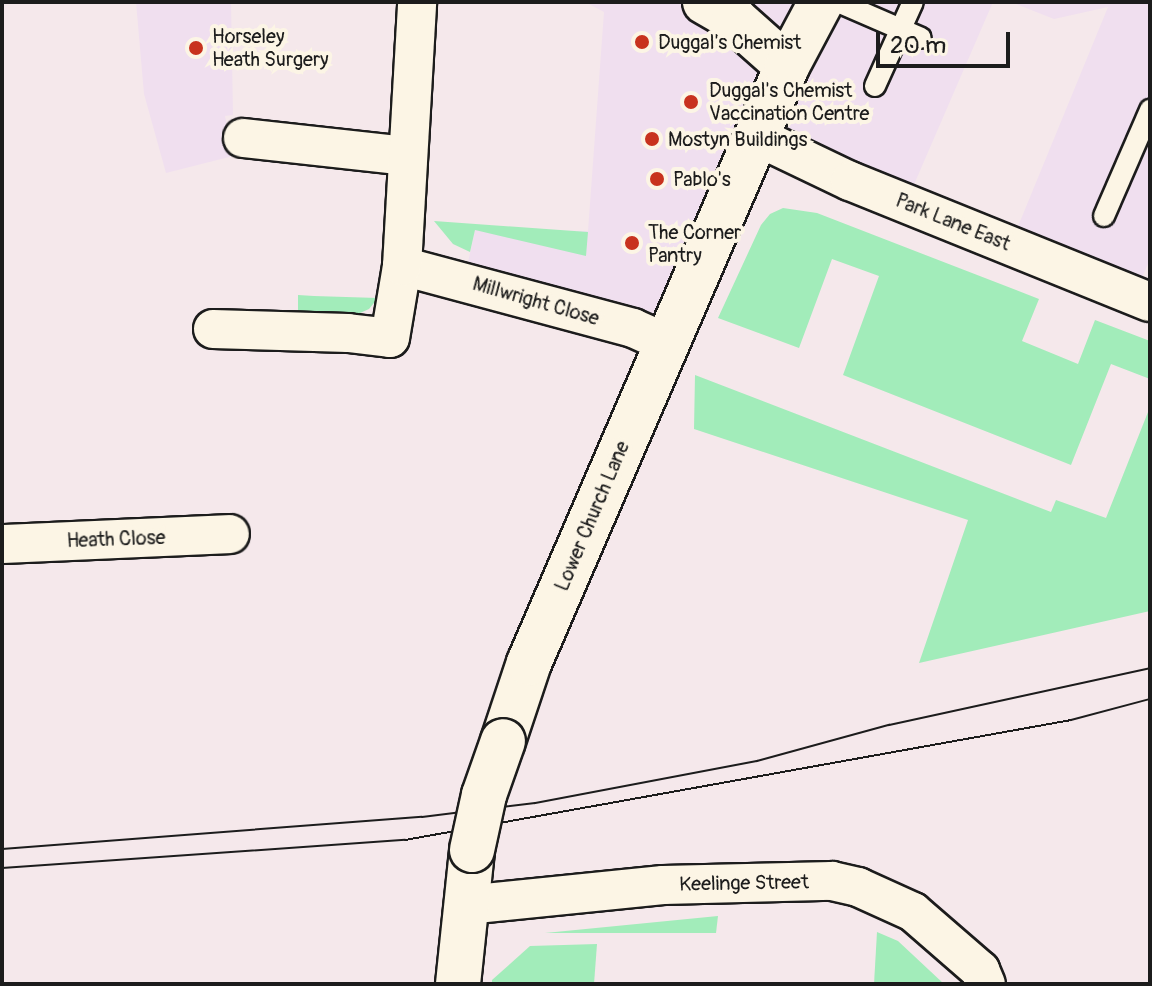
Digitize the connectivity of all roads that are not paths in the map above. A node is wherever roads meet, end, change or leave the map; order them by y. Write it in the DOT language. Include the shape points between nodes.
graph roads {
  1 [pos="417,2"];
  2 [pos="705,2"];
  3 [pos="913,2"];
  4 [pos="819,8"];
  5 [pos="901,29"];
  6 [pos="921,38"];
  7 [pos="787,66"];
  8 [pos="875,86"];
  9 [pos="1150,110"];
  10 [pos="758,137"];
  11 [pos="243,138"];
  12 [pos="407,156"];
  13 [pos="1104,216"];
  14 [pos="402,266"];
  15 [pos="1150,302"];
  16 [pos="213,329"];
  17 [pos="667,343"];
  18 [pos="230,534"];
  19 [pos="2,544"];
  20 [pos="466,905"];
  21 [pos="458,984"];
  22 [pos="986,984"];
  1 -- 12 [label="street"];
  2 -- 7 [label="main road" via="734,19"];
  3 -- 5 [label="lane"];
  4 -- 5 [label="lane"];
  4 -- 7 [label="main road, Lower Church Lane"];
  5 -- 6 [label="lane"];
  5 -- 8 [label="lane"];
  7 -- 10 [label="main road, Lower Church Lane"];
  9 -- 13 [label="lane"];
  10 -- 15 [label="street, Park Lane East" via="850,181"];
  10 -- 17 [label="main road, Lower Church Lane"];
  11 -- 12 [label="street"];
  12 -- 14 [label="street"];
  14 -- 16 [label="street" via="390,338"];
  14 -- 17 [label="street, Millwright Close" via="633,328"];
  17 -- 20 [label="main road, Lower Church Lane, bridge" via="529,663 484,795"];
  18 -- 19 [label="street, Heath Close"];
  20 -- 21 [label="main road, Lower Church Lane"];
  20 -- 22 [label="street, Keelinge Street" via="663,885 832,881 913,912 980,970"];
}
